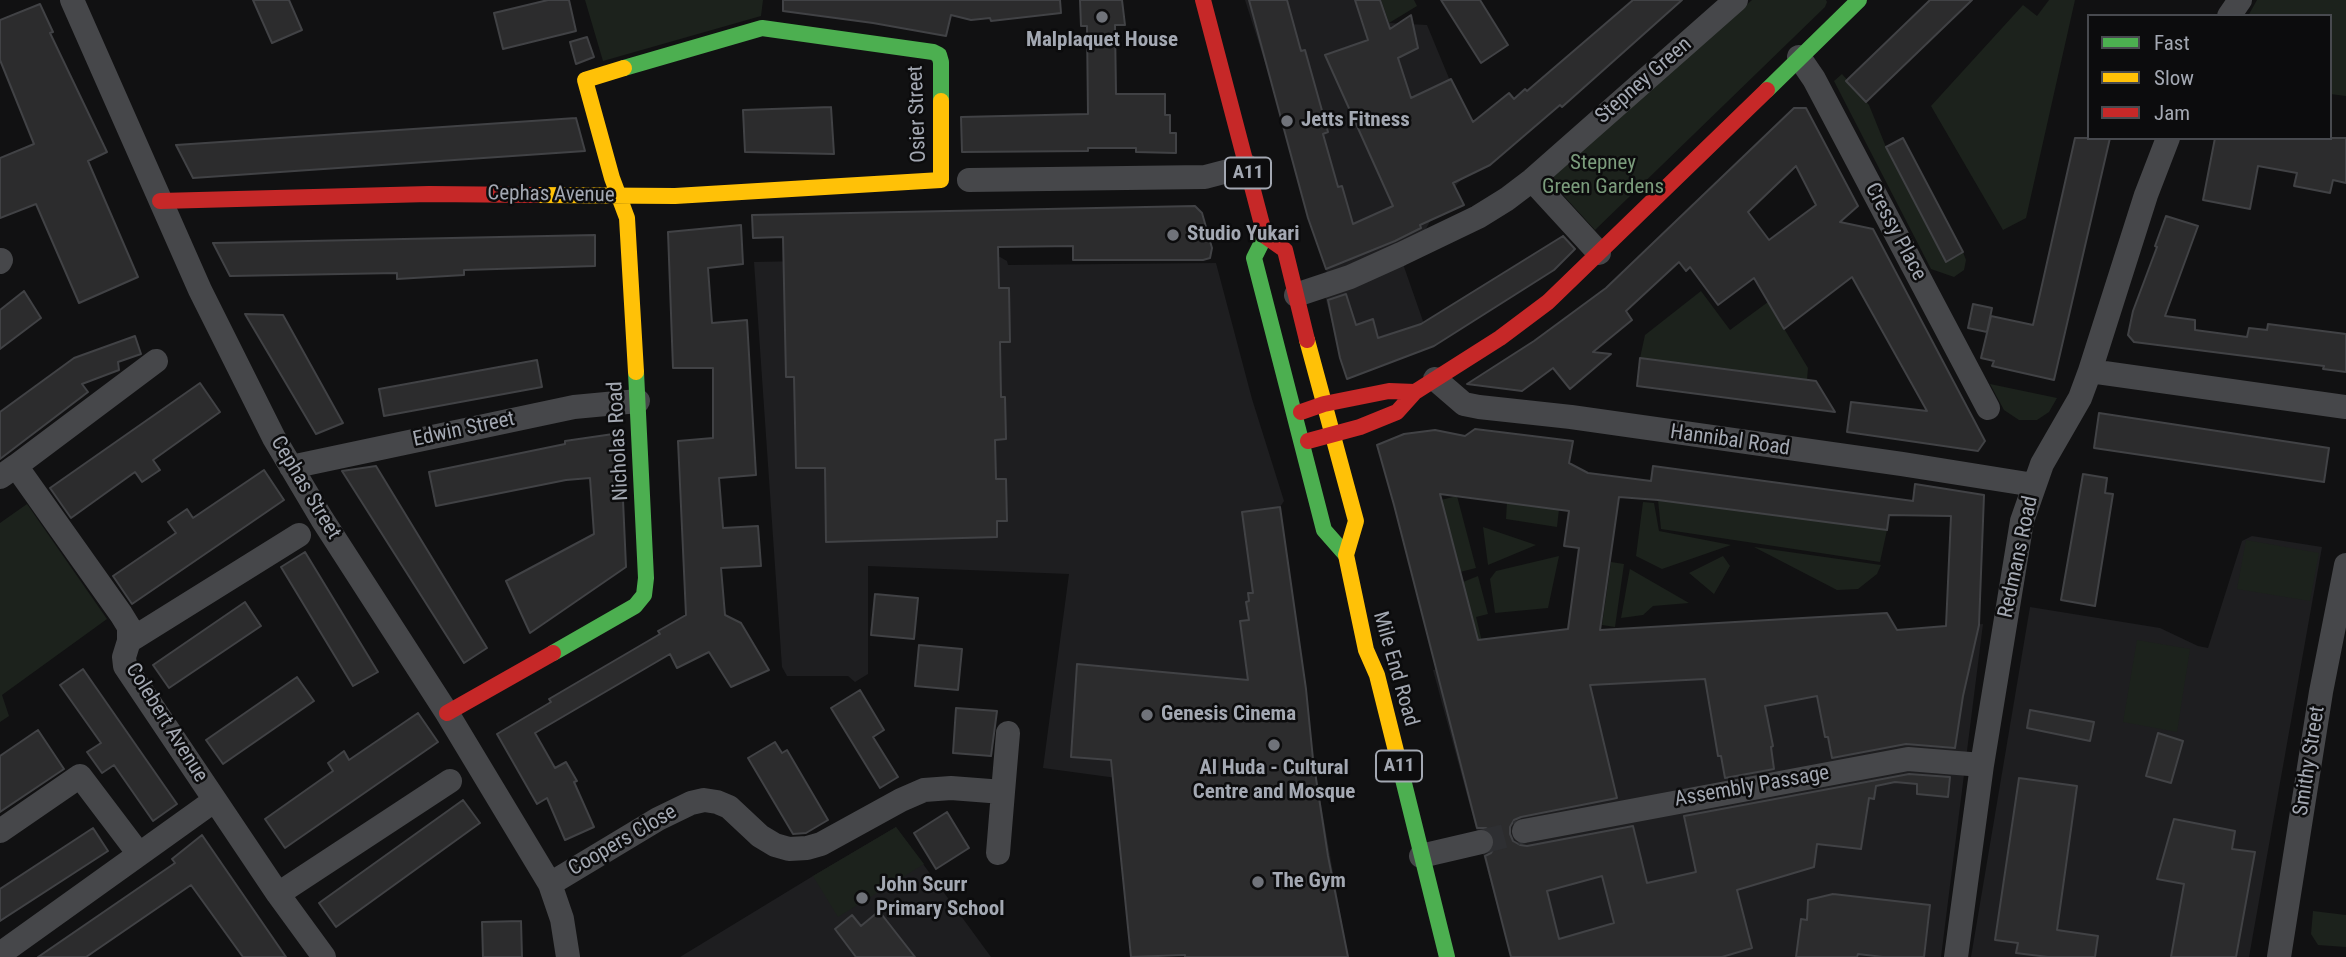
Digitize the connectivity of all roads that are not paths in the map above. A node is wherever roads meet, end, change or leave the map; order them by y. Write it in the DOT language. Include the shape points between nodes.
graph roads {
  1 [pos="72,0"];
  2 [pos="1203,0"];
  3 [pos="1736,0"];
  4 [pos="1859,0"];
  5 [pos="1799,57"];
  6 [pos="603,74"];
  7 [pos="2167,140"];
  8 [pos="1247,166"];
  9 [pos="941,180"];
  10 [pos="969,180"];
  11 [pos="1532,180"];
  12 [pos="619,196"];
  13 [pos="160,201"];
  14 [pos="1265,236"];
  15 [pos="1600,253"];
  16 [pos="1296,295"];
  17 [pos="156,361"];
  18 [pos="2090,371"];
  19 [pos="1425,385"];
  20 [pos="638,401"];
  21 [pos="1324,404"];
  22 [pos="2346,407"];
  23 [pos="1988,408"];
  24 [pos="1295,414"];
  25 [pos="1332,435"];
  26 [pos="1302,443"];
  27 [pos="291,467"];
  28 [pos="8,471"];
  29 [pos="2034,485"];
  30 [pos="299,535"];
  31 [pos="1346,555"];
  32 [pos="2346,565"];
  33 [pos="129,641"];
  34 [pos="447,713"];
  35 [pos="1008,733"];
  36 [pos="1982,765"];
  37 [pos="450,781"];
  38 [pos="1003,792"];
  39 [pos="215,800"];
  40 [pos="0,831"];
  41 [pos="1524,831"];
  42 [pos="1481,842"];
  43 [pos="998,853"];
  44 [pos="139,854"];
  45 [pos="1421,856"];
  46 [pos="550,884"];
  47 [pos="278,894"];
  48 [pos="0,954"];
  49 [pos="324,957"];
  50 [pos="568,957"];
  51 [pos="1447,957"];
  52 [pos="1956,957"];
  53 [pos="2279,957"];
  1 -- 13 [label="street, Cephas Street"];
  2 -- 8 [label="main road, Mile End Road / A11"];
  3 -- 11 [label="street, Stepney Green"];
  4 -- 5 [label="main road"];
  5 -- 15 [label="main road"];
  5 -- 23 [label="street, Cressy Place"];
  6 -- 9 [label="main road, Osier Street" via="762,28 933,52 941,62"];
  6 -- 12 [label="main road, Nicholas Road" via="585,79"];
  7 -- 18 [label="street, Redmans Road"];
  8 -- 10 [label="street" via="1205,177"];
  8 -- 14 [label="main road, Mile End Road / A11"];
  9 -- 12 [label="main road, Cephas Avenue"];
  11 -- 15 [label="street"];
  11 -- 16 [label="street, Stepney Green" via="1444,234 1350,277"];
  12 -- 13 [label="main road, Cephas Avenue" via="429,194"];
  12 -- 20 [label="main road, Nicholas Road" via="626,218"];
  13 -- 27 [label="street, Cephas Street" via="213,319"];
  14 -- 16 [label="main road, Mile End Road / A11" via="1285,250"];
  14 -- 24 [label="main road, Mile End Road / A11" via="1254,258"];
  15 -- 19 [label="main road" via="1548,302"];
  16 -- 21 [label="main road, Mile End Road / A11"];
  17 -- 28 [label="street"];
  18 -- 22 [label="street"];
  18 -- 29 [label="street, Redmans Road"];
  19 -- 21 [label="main road"];
  19 -- 25 [label="main road" via="1397,412"];
  19 -- 29 [label="street, Hannibal Road" via="1479,407"];
  20 -- 27 [label="street, Edwin Street" via="574,407"];
  20 -- 34 [label="main road, Nicholas Road" via="644,596 635,606"];
  21 -- 24 [label="main road"];
  21 -- 25 [label="main road, Mile End Road / A11"];
  24 -- 26 [label="main road, Mile End Road / A11"];
  25 -- 26 [label="main road"];
  25 -- 31 [label="main road, Mile End Road / A11" via="1356,521"];
  26 -- 31 [label="main road, Mile End Road / A11" via="1324,530"];
  27 -- 34 [label="street, Cephas Street"];
  28 -- 33 [label="street, Colebert Avenue" via="121,614 129,626"];
  29 -- 36 [label="street, Redmans Road" via="2014,564"];
  30 -- 33 [label="street"];
  31 -- 45 [label="main road, Mile End Road / A11" via="1366,650 1377,675"];
  32 -- 53 [label="street, Smithy Street"];
  33 -- 39 [label="street, Colebert Avenue" via="125,666"];
  34 -- 46 [label="street, Cephas Street"];
  35 -- 38 [label="street"];
  36 -- 41 [label="street, Assembly Passage" via="1908,759"];
  36 -- 52 [label="street, Redmans Road"];
  37 -- 47 [label="street"];
  38 -- 43 [label="street"];
  38 -- 46 [label="street, Coopers Close" via="924,790 821,844 789,849 760,836 729,807 704,800 658,819"];
  39 -- 44 [label="street"];
  39 -- 47 [label="street, Colebert Avenue"];
  40 -- 44 [label="street" via="80,776"];
  42 -- 45 [label="street"];
  44 -- 48 [label="street"];
  45 -- 51 [label="main road, Mile End Road / A11"];
  46 -- 50 [label="street, Cephas Street"];
  47 -- 49 [label="street, Colebert Avenue"];
}
